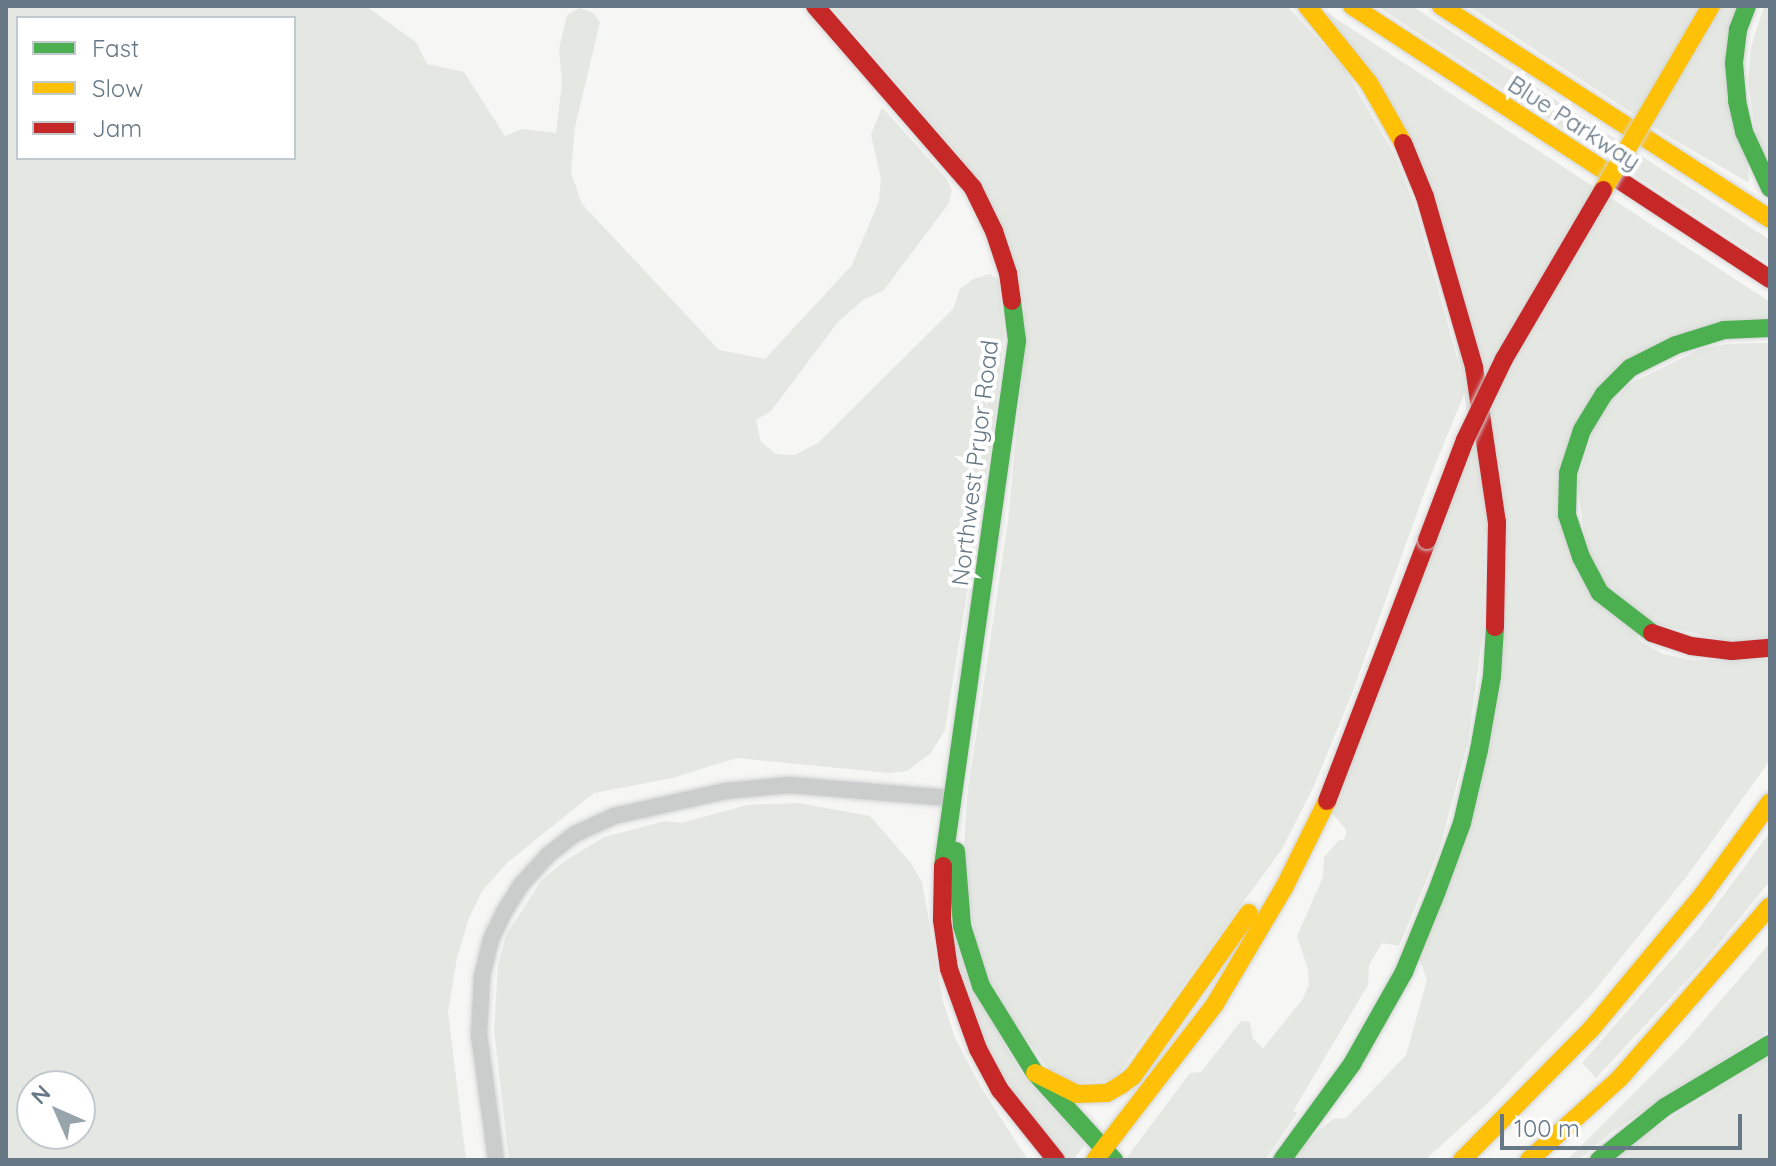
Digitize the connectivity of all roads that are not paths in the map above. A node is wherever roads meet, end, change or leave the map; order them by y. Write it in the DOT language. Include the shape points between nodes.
graph roads {
  1 [pos="815,6"];
  2 [pos="1307,6"];
  3 [pos="1352,6"];
  4 [pos="1441,6"];
  5 [pos="1711,6"];
  6 [pos="1747,6"];
  7 [pos="1770,188"];
  8 [pos="1770,219"];
  9 [pos="1770,279"];
  10 [pos="1770,328"];
  11 [pos="1770,648"];
  12 [pos="952,798"];
  13 [pos="1770,802"];
  14 [pos="1311,832"];
  15 [pos="1770,906"];
  16 [pos="1770,1044"];
  17 [pos="1035,1073"];
  18 [pos="1105,1156"];
  19 [pos="496,1160"];
  20 [pos="1056,1160"];
  21 [pos="1282,1160"];
  22 [pos="1462,1160"];
  23 [pos="1529,1160"];
  24 [pos="1599,1160"];
  1 -- 12 [label="main road, Northwest Pryor Road" via="973,188 994,231 1014,306 1017,341"];
  2 -- 21 [label="main road" via="1369,83 1405,146 1425,197 1474,367 1497,522 1497,591 1492,676 1479,750 1462,823 1437,891 1404,972 1352,1064"];
  3 -- 9 [label="main road, Blue Parkway"];
  4 -- 8 [label="main road, Blue Parkway"];
  5 -- 14 [label="main road, bridge" via="1504,359 1465,440 1330,795"];
  6 -- 7 [label="main road" via="1734,63 1737,101 1744,132"];
  10 -- 11 [label="main road" via="1724,330 1676,345 1630,368 1604,394 1582,430 1568,473 1567,515 1600,593 1656,636 1732,651"];
  12 -- 17 [label="main road, Northwest Pryor Road" via="967,941 981,986"];
  12 -- 19 [label="street" via="789,785 726,791 614,816 575,834 548,855 504,912 482,976 479,1035"];
  12 -- 20 [label="main road, Northwest Pryor Road" via="941,883 957,998 1000,1090"];
  13 -- 22 [label="main road" via="1704,893 1592,1028"];
  14 -- 17 [label="main road" via="1133,1076 1107,1093 1077,1094"];
  14 -- 18 [label="main road" via="1215,1004"];
  15 -- 23 [label="main road" via="1659,1037"];
  16 -- 24 [label="main road" via="1665,1107"];
  17 -- 18 [label="main road, Northwest Pryor Road"];
}
